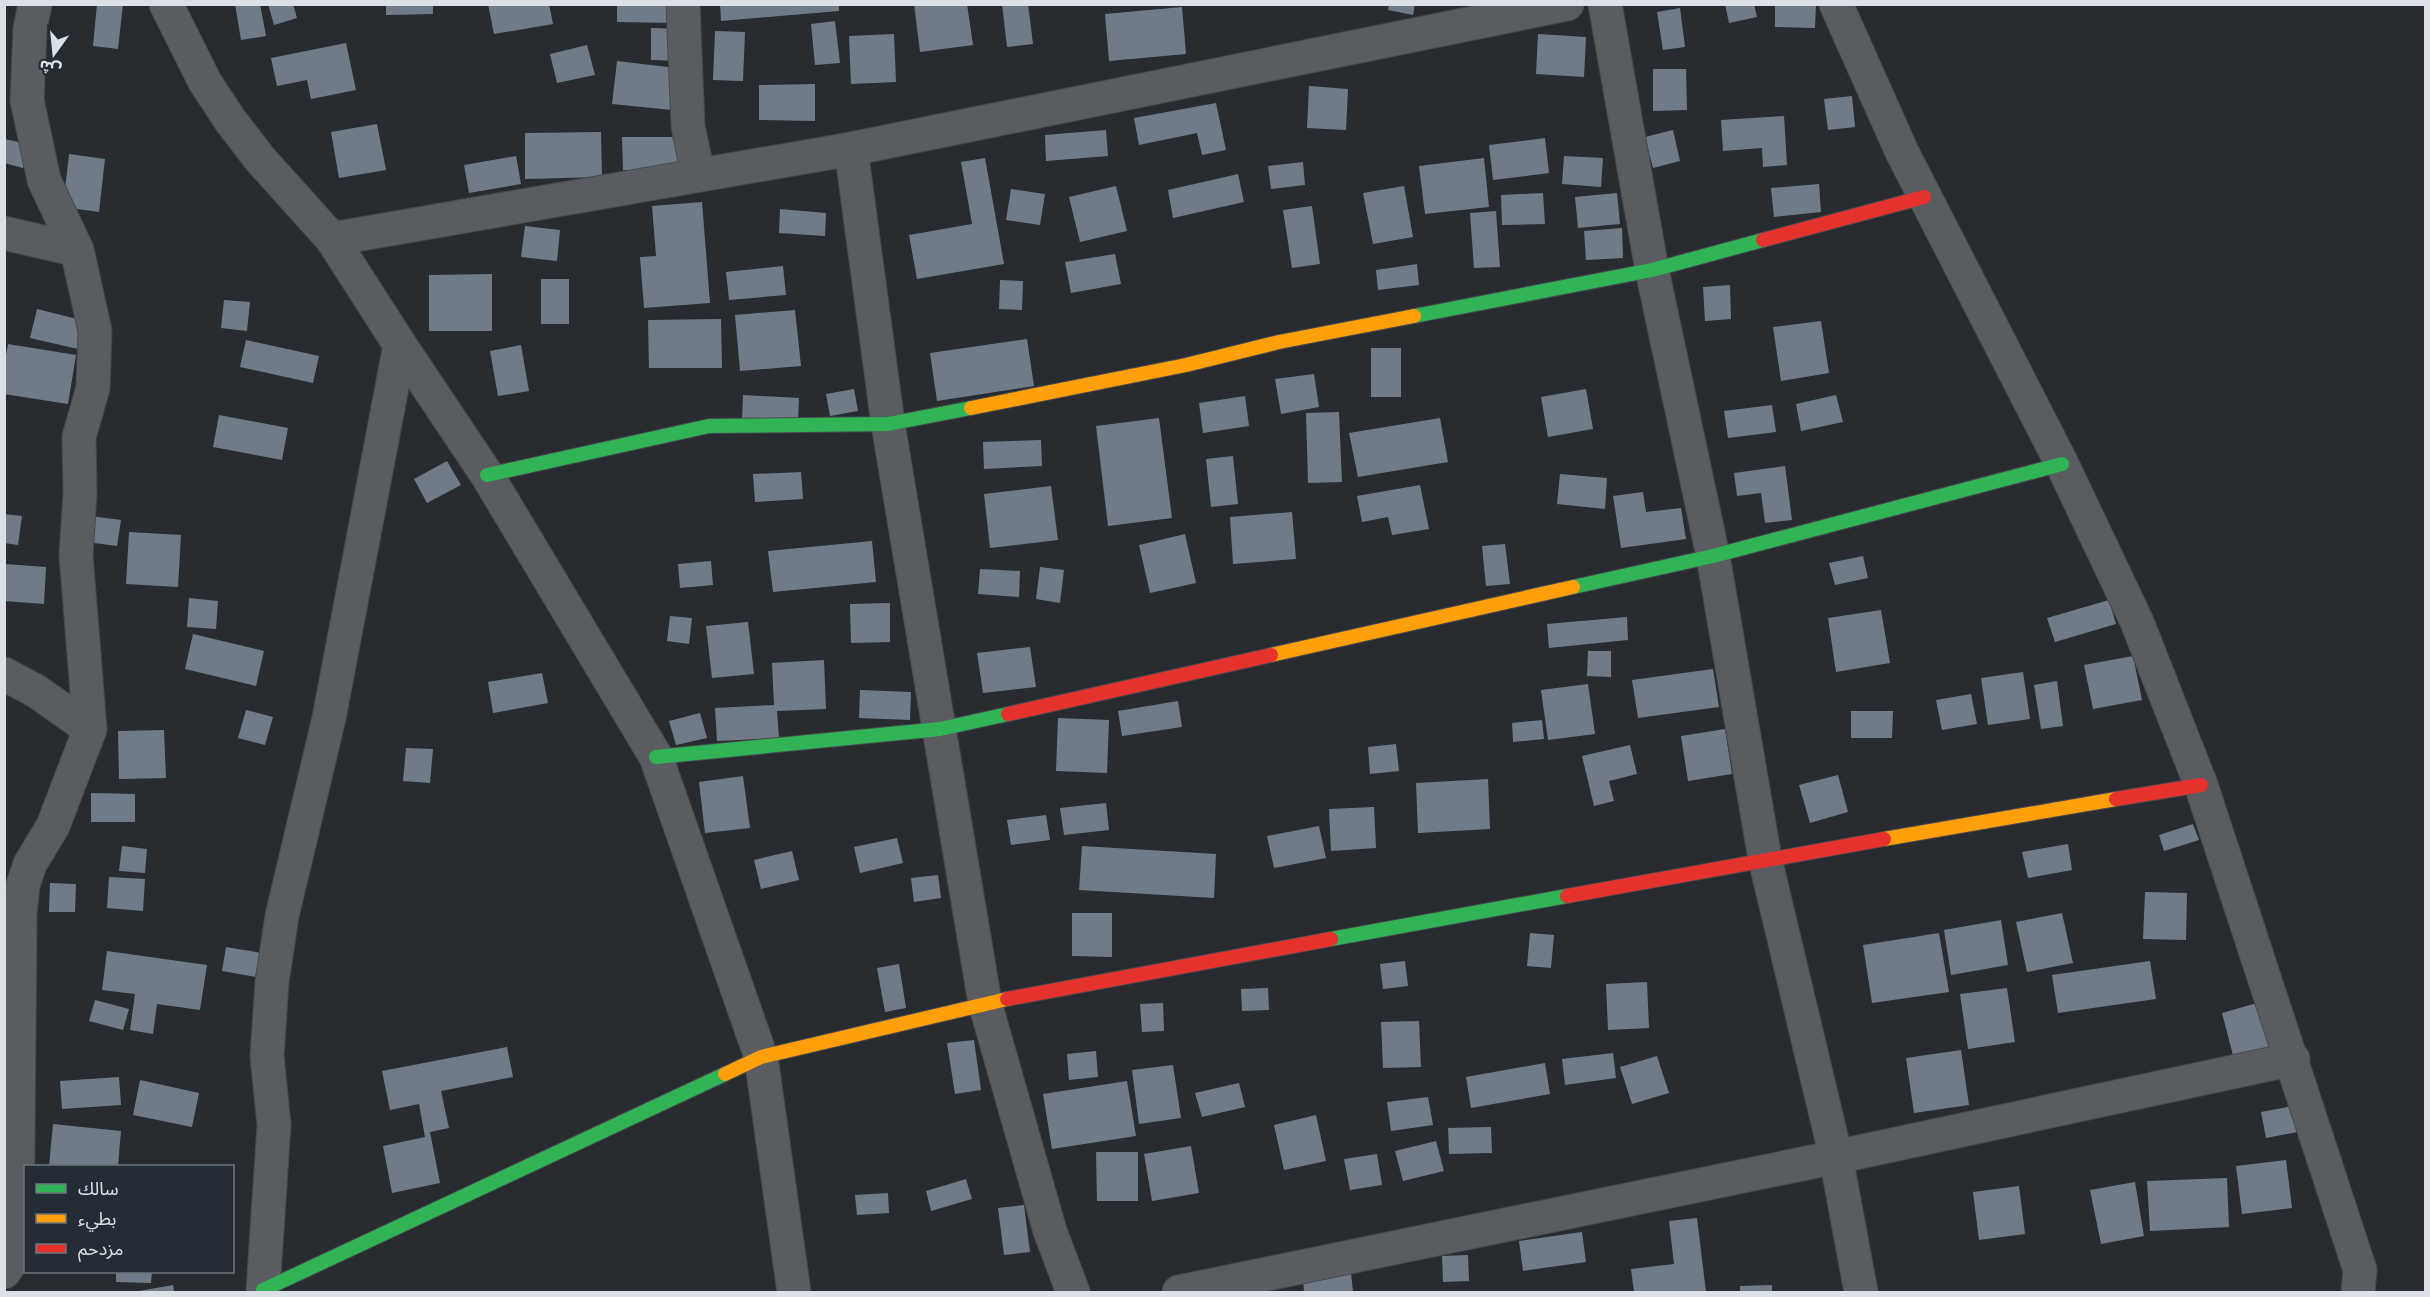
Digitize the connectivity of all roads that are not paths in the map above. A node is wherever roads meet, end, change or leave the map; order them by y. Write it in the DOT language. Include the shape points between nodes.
graph roads {
  1 [pos="35,4"];
  2 [pos="166,4"];
  3 [pos="683,4"];
  4 [pos="1567,4"];
  5 [pos="1605,4"];
  6 [pos="1836,4"];
  7 [pos="851,149"];
  8 [pos="698,174"];
  9 [pos="1924,197"];
  10 [pos="4,233"];
  11 [pos="332,239"];
  12 [pos="77,250"];
  13 [pos="1652,270"];
  14 [pos="400,345"];
  15 [pos="888,424"];
  16 [pos="2062,464"];
  17 [pos="487,475"];
  18 [pos="1713,556"];
  19 [pos="4,674"];
  20 [pos="90,729"];
  21 [pos="940,729"];
  22 [pos="656,757"];
  23 [pos="2201,784"];
  24 [pos="1765,859"];
  25 [pos="985,1004"];
  26 [pos="761,1057"];
  27 [pos="11,1058"];
  28 [pos="2292,1059"];
  29 [pos="1836,1157"];
  30 [pos="4,1272"];
  31 [pos="263,1291"];
  32 [pos="794,1293"];
  33 [pos="1072,1293"];
  34 [pos="1179,1293"];
  35 [pos="1861,1293"];
  36 [pos="2358,1293"];
  1 -- 12 [label="street" via="27,100 44,180"];
  2 -- 11 [label="street" via="205,82 230,120"];
  3 -- 8 [label="street" via="688,126"];
  4 -- 7 [label="street"];
  5 -- 13 [label="street"];
  6 -- 9 [label="street"];
  7 -- 8 [label="street"];
  7 -- 15 [label="street"];
  8 -- 11 [label="street"];
  9 -- 13 [label="street"];
  9 -- 16 [label="street"];
  10 -- 12 [label="street"];
  11 -- 14 [label="street"];
  12 -- 20 [label="street" via="95,331 93,388 79,437 76,555"];
  13 -- 15 [label="street" via="1279,342 1186,365"];
  13 -- 18 [label="street"];
  14 -- 17 [label="street"];
  14 -- 31 [label="street" via="329,718 282,916 272,982 267,1056 274,1125"];
  15 -- 17 [label="street" via="709,426"];
  15 -- 21 [label="street"];
  16 -- 18 [label="street"];
  16 -- 23 [label="street" via="2137,622"];
  17 -- 22 [label="street"];
  18 -- 21 [label="street"];
  18 -- 24 [label="street"];
  19 -- 20 [label="street"];
  20 -- 27 [label="street" via="67,794 23,885"];
  21 -- 22 [label="street"];
  21 -- 25 [label="street"];
  22 -- 26 [label="street"];
  23 -- 24 [label="street"];
  23 -- 28 [label="street"];
  24 -- 25 [label="street"];
  24 -- 29 [label="street"];
  25 -- 26 [label="street"];
  25 -- 33 [label="street" via="1050,1231"];
  26 -- 31 [label="street"];
  26 -- 32 [label="street"];
  27 -- 30 [label="street" via="17,1241"];
  28 -- 29 [label="street"];
  28 -- 36 [label="street" via="2360,1270"];
  29 -- 34 [label="street"];
  29 -- 35 [label="street"];
}
